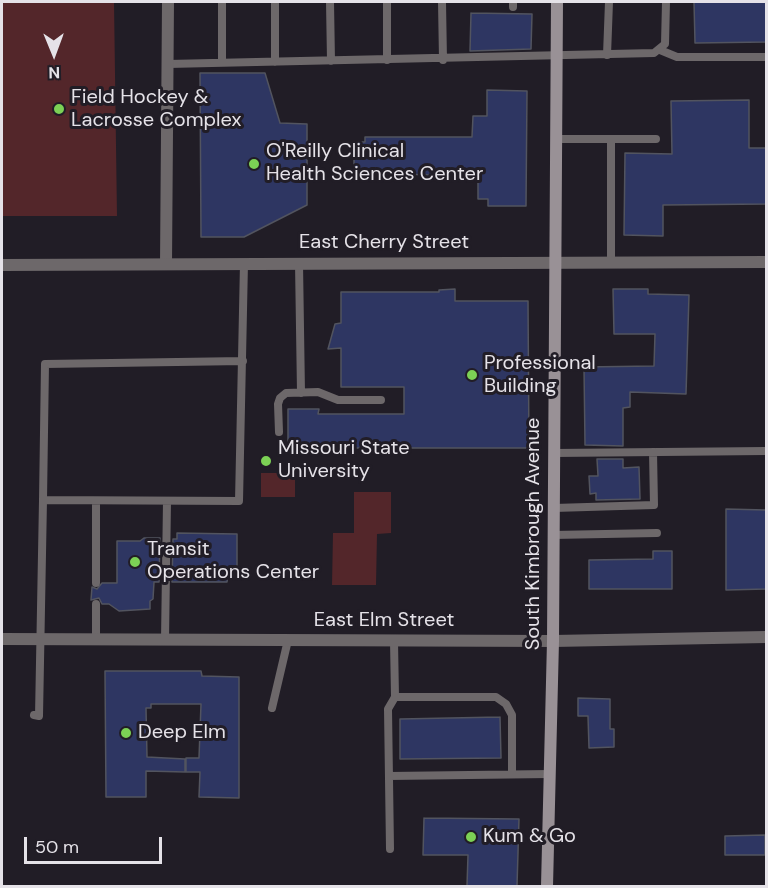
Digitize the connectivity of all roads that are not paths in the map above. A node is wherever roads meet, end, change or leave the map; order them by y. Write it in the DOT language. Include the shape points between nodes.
graph roads {
  1 [pos="168,2"];
  2 [pos="222,2"];
  3 [pos="275,2"];
  4 [pos="330,2"];
  5 [pos="387,2"];
  6 [pos="442,2"];
  7 [pos="557,2"];
  8 [pos="609,2"];
  9 [pos="666,2"];
  10 [pos="660,50"];
  11 [pos="608,55"];
  12 [pos="556,57"];
  13 [pos="766,57"];
  14 [pos="387,60"];
  15 [pos="442,60"];
  16 [pos="331,61"];
  17 [pos="222,62"];
  18 [pos="275,62"];
  19 [pos="168,64"];
  20 [pos="556,139"];
  21 [pos="611,139"];
  22 [pos="656,139"];
  23 [pos="555,262"];
  24 [pos="610,262"];
  25 [pos="766,262"];
  26 [pos="298,263"];
  27 [pos="166,264"];
  28 [pos="244,264"];
  29 [pos="2,265"];
  30 [pos="243,361"];
  31 [pos="301,393"];
  32 [pos="381,400"];
  33 [pos="279,432"];
  34 [pos="653,452"];
  35 [pos="766,452"];
  36 [pos="554,453"];
  37 [pos="43,500"];
  38 [pos="96,501"];
  39 [pos="167,501"];
  40 [pos="554,508"];
  41 [pos="657,533"];
  42 [pos="553,535"];
  43 [pos="96,583"];
  44 [pos="96,604"];
  45 [pos="766,637"];
  46 [pos="2,639"];
  47 [pos="39,639"];
  48 [pos="96,640"];
  49 [pos="165,640"];
  50 [pos="288,640"];
  51 [pos="394,640"];
  52 [pos="553,641"];
  53 [pos="395,697"];
  54 [pos="272,708"];
  55 [pos="34,715"];
  56 [pos="512,774"];
  57 [pos="550,774"];
  58 [pos="389,777"];
  59 [pos="390,849"];
  60 [pos="547,886"];
  1 -- 19 [label="street"];
  2 -- 17 [label="lane"];
  3 -- 18 [label="lane"];
  4 -- 16 [label="lane"];
  5 -- 14 [label="lane"];
  6 -- 15 [label="lane"];
  7 -- 12 [label="main road, South Kimbrough Avenue"];
  8 -- 11 [label="lane"];
  9 -- 10 [label="lane" via="665,44"];
  10 -- 11 [label="lane"];
  10 -- 13 [label="lane" via="677,57"];
  11 -- 12 [label="lane"];
  12 -- 15 [label="lane"];
  12 -- 20 [label="main road, South Kimbrough Avenue"];
  14 -- 15 [label="lane"];
  14 -- 16 [label="lane"];
  16 -- 18 [label="lane"];
  17 -- 18 [label="lane"];
  17 -- 19 [label="lane"];
  19 -- 27 [label="street"];
  20 -- 21 [label="lane"];
  20 -- 23 [label="main road, South Kimbrough Avenue"];
  21 -- 22 [label="lane"];
  21 -- 24 [label="lane"];
  23 -- 24 [label="street, East Cherry Street"];
  23 -- 26 [label="street, East Cherry Street"];
  23 -- 36 [label="main road, South Kimbrough Avenue"];
  24 -- 25 [label="street, East Cherry Street"];
  26 -- 28 [label="street, East Cherry Street"];
  26 -- 31 [label="lane"];
  27 -- 28 [label="street, East Cherry Street"];
  27 -- 29 [label="street, East Cherry Street"];
  28 -- 30 [label="lane"];
  30 -- 37 [label="lane" via="45,364"];
  30 -- 39 [label="lane" via="239,501"];
  31 -- 32 [label="lane" via="318,392 338,400"];
  31 -- 33 [label="lane" via="286,393 279,398"];
  34 -- 35 [label="lane"];
  34 -- 36 [label="lane"];
  34 -- 40 [label="lane" via="654,505"];
  36 -- 40 [label="main road, South Kimbrough Avenue"];
  37 -- 38 [label="lane"];
  37 -- 47 [label="lane"];
  38 -- 39 [label="lane"];
  38 -- 43 [label="lane"];
  39 -- 49 [label="lane"];
  40 -- 42 [label="main road, South Kimbrough Avenue"];
  41 -- 42 [label="lane"];
  42 -- 52 [label="main road, South Kimbrough Avenue"];
  44 -- 48 [label="lane"];
  45 -- 52 [label="street, East Elm Street"];
  46 -- 47 [label="street, East Elm Street"];
  47 -- 48 [label="street, East Elm Street"];
  47 -- 55 [label="lane" via="39,716"];
  48 -- 49 [label="street, East Elm Street"];
  49 -- 50 [label="street, East Elm Street"];
  50 -- 51 [label="street, East Elm Street"];
  50 -- 54 [label="lane"];
  51 -- 52 [label="street, East Elm Street"];
  51 -- 53 [label="lane"];
  52 -- 57 [label="main road, South Kimbrough Avenue"];
  53 -- 56 [label="lane" via="496,697 512,715"];
  53 -- 58 [label="lane" via="388,709"];
  56 -- 57 [label="lane"];
  56 -- 58 [label="lane"];
  57 -- 60 [label="main road, South Kimbrough Avenue"];
  58 -- 59 [label="lane"];
}
